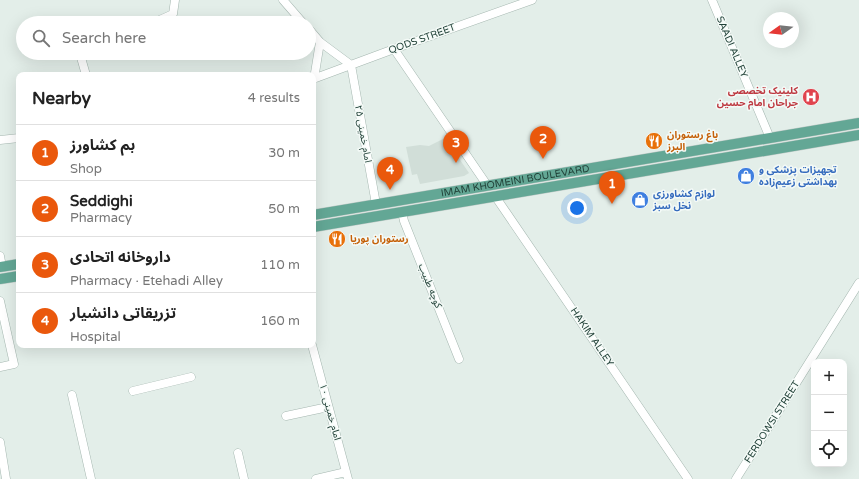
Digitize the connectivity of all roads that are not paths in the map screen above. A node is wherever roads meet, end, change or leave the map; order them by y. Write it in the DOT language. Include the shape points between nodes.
graph roads {
  1 [pos="175,0"];
  2 [pos="283,0"];
  3 [pos="532,0"];
  4 [pos="712,0"];
  5 [pos="169,16"];
  6 [pos="298,16"];
  7 [pos="316,37"];
  8 [pos="320,42"];
  9 [pos="394,49"];
  10 [pos="83,60"];
  11 [pos="351,65"];
  12 [pos="85,72"];
  13 [pos="315,72"];
  14 [pos="316,78"];
  15 [pos="859,123"];
  16 [pos="859,135"];
  17 [pos="16,138"];
  18 [pos="770,138"];
  19 [pos="0,140"];
  20 [pos="487,186"];
  21 [pos="494,196"];
  22 [pos="376,204"];
  23 [pos="402,212"];
  24 [pos="316,214"];
  25 [pos="316,226"];
  26 [pos="0,256"];
  27 [pos="16,264"];
  28 [pos="1,267"];
  29 [pos="16,276"];
  30 [pos="0,279"];
  31 [pos="859,283"];
  32 [pos="0,301"];
  33 [pos="313,348"];
  34 [pos="459,359"];
  35 [pos="0,367"];
  36 [pos="191,378"];
  37 [pos="133,391"];
  38 [pos="72,395"];
  39 [pos="328,406"];
  40 [pos="286,416"];
  41 [pos="0,442"];
  42 [pos="238,453"];
  43 [pos="347,475"];
  44 [pos="6,479"];
  45 [pos="91,479"];
  46 [pos="244,479"];
  47 [pos="316,479"];
  48 [pos="688,479"];
  49 [pos="736,479"];
  1 -- 5 [label="street" via="173,14"];
  2 -- 6 [label="street"];
  3 -- 9 [label="street, QODS STREET"];
  4 -- 18 [label="street, SAADI ALLEY"];
  7 -- 8 [label="street"];
  8 -- 11 [label="street"];
  8 -- 13 [label="street"];
  9 -- 11 [label="street, QODS STREET"];
  9 -- 20 [label="street"];
  10 -- 12 [label="street"];
  11 -- 14 [label="street, QODS STREET"];
  11 -- 22 [label="street, امام خمینی ۲۵"];
  15 -- 18 [label="main road, IMAM KHOMEINI BOULEVARD"];
  16 -- 21 [label="main road, IMAM KHOMEINI BOULEVARD"];
  17 -- 19 [label="street"];
  18 -- 20 [label="main road, IMAM KHOMEINI BOULEVARD"];
  20 -- 22 [label="main road, IMAM KHOMEINI BOULEVARD"];
  21 -- 23 [label="main road, IMAM KHOMEINI BOULEVARD"];
  21 -- 48 [label="street, HAKIM ALLEY"];
  22 -- 24 [label="main road, IMAM KHOMEINI BOULEVARD"];
  23 -- 25 [label="main road, IMAM KHOMEINI BOULEVARD"];
  23 -- 34 [label="street, کوچه طبیب"];
  26 -- 28 [label="street"];
  27 -- 28 [label="main road"];
  29 -- 30 [label="main road"];
  31 -- 49 [label="street, FERDOWSI STREET"];
  32 -- 35 [label="street" via="14,364"];
  33 -- 39 [label="street, امام خمینی ۱۰"];
  36 -- 37 [label="street"];
  38 -- 45 [label="street"];
  39 -- 40 [label="street"];
  39 -- 43 [label="street, امام خمینی ۱۰"];
  41 -- 44 [label="street"];
  42 -- 46 [label="street"];
  43 -- 47 [label="street"];
}
